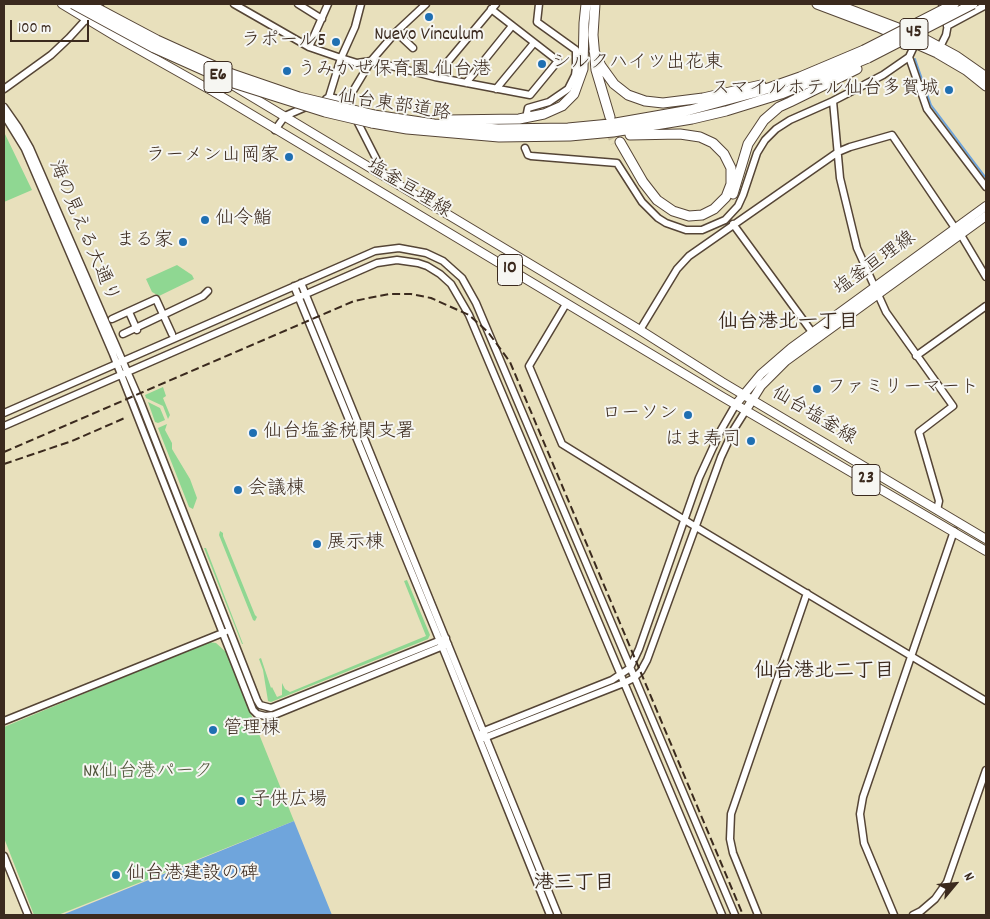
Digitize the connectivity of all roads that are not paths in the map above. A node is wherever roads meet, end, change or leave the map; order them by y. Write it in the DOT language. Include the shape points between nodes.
graph roads {
  1 [pos="62,4"];
  2 [pos="73,4"];
  3 [pos="88,4"];
  4 [pos="99,4"];
  5 [pos="234,4"];
  6 [pos="298,4"];
  7 [pos="328,4"];
  8 [pos="361,4"];
  9 [pos="426,4"];
  10 [pos="496,4"];
  11 [pos="538,4"];
  12 [pos="586,4"];
  13 [pos="595,4"];
  14 [pos="817,4"];
  15 [pos="835,4"];
  16 [pos="942,4"];
  17 [pos="954,4"];
  18 [pos="973,4"];
  19 [pos="986,5"];
  20 [pos="491,9"];
  21 [pos="87,19"];
  22 [pos="322,19"];
  23 [pos="512,26"];
  24 [pos="948,26"];
  25 [pos="396,32"];
  26 [pos="917,40"];
  27 [pos="534,43"];
  28 [pos="584,43"];
  29 [pos="309,47"];
  30 [pos="940,47"];
  31 [pos="413,48"];
  32 [pos="594,51"];
  33 [pos="866,56"];
  34 [pos="341,58"];
  35 [pos="909,58"];
  36 [pos="371,61"];
  37 [pos="986,77"];
  38 [pos="435,78"];
  39 [pos="466,83"];
  40 [pos="986,86"];
  41 [pos="4,89"];
  42 [pos="496,89"];
  43 [pos="329,97"];
  44 [pos="347,101"];
  45 [pos="833,101"];
  46 [pos="4,107"];
  47 [pos="527,113"];
  48 [pos="4,115"];
  49 [pos="285,116"];
  50 [pos="374,118"];
  51 [pos="609,123"];
  52 [pos="275,130"];
  53 [pos="537,137"];
  54 [pos="525,148"];
  55 [pos="838,152"];
  56 [pos="385,176"];
  57 [pos="986,186"];
  58 [pos="986,206"];
  59 [pos="986,216"];
  60 [pos="733,224"];
  61 [pos="955,228"];
  62 [pos="961,235"];
  63 [pos="986,277"];
  64 [pos="301,283"];
  65 [pos="294,286"];
  66 [pos="874,287"];
  67 [pos="208,291"];
  68 [pos="306,293"];
  69 [pos="878,295"];
  70 [pos="299,296"];
  71 [pos="566,304"];
  72 [pos="986,306"];
  73 [pos="129,312"];
  74 [pos="163,315"];
  75 [pos="112,319"];
  76 [pos="136,329"];
  77 [pos="640,330"];
  78 [pos="812,332"];
  79 [pos="123,334"];
  80 [pos="172,334"];
  81 [pos="916,356"];
  82 [pos="119,362"];
  83 [pos="128,372"];
  84 [pos="121,375"];
  85 [pos="744,394"];
  86 [pos="752,399"];
  87 [pos="736,404"];
  88 [pos="746,410"];
  89 [pos="4,413"];
  90 [pos="4,426"];
  91 [pos="937,510"];
  92 [pos="684,520"];
  93 [pos="696,528"];
  94 [pos="954,531"];
  95 [pos="986,539"];
  96 [pos="986,551"];
  97 [pos="807,593"];
  98 [pos="230,630"];
  99 [pos="223,633"];
  100 [pos="444,642"];
  101 [pos="911,655"];
  102 [pos="630,668"];
  103 [pos="621,676"];
  104 [pos="634,678"];
  105 [pos="624,684"];
  106 [pos="986,700"];
  107 [pos="4,721"];
  108 [pos="483,735"];
  109 [pos="986,770"];
  110 [pos="4,856"];
  111 [pos="28,915"];
  112 [pos="550,915"];
  113 [pos="558,915"];
  114 [pos="722,915"];
  115 [pos="735,915"];
  116 [pos="758,915"];
  117 [pos="894,915"];
  118 [pos="913,915"];
  1 -- 21 [label="main road, 塩釜亘理線 / 10"];
  2 -- 50 [label="highway, 仙台東部道路 / E6, bridge" via="154,48 230,82 316,110"];
  3 -- 50 [label="highway, 仙台東部道路 / E6, bridge" via="232,74"];
  4 -- 21 [label="street"];
  4 -- 49 [label="main road, 塩釜亘理線 / 10"];
  5 -- 29 [label="street"];
  6 -- 22 [label="street"];
  7 -- 22 [label="street"];
  8 -- 34 [label="street"];
  9 -- 25 [label="street"];
  10 -- 20 [label="street"];
  11 -- 47 [label="street" via="537,22 576,50 576,68 568,89 549,102 528,108"];
  12 -- 28 [label="highway"];
  13 -- 32 [label="highway"];
  14 -- 26 [label="highway, 45"];
  15 -- 26 [label="highway, 45"];
  16 -- 24 [label="street"];
  17 -- 33 [label="highway, E6, bridge"];
  18 -- 33 [label="highway, bridge" via="902,46"];
  19 -- 24 [label="street"];
  20 -- 23 [label="street"];
  20 -- 38 [label="street"];
  21 -- 41 [label="street" via="51,55"];
  21 -- 52 [label="main road, 塩釜亘理線 / 10"];
  22 -- 29 [label="street"];
  23 -- 27 [label="street"];
  23 -- 39 [label="street"];
  24 -- 30 [label="street"];
  25 -- 31 [label="street"];
  25 -- 36 [label="street"];
  26 -- 30 [label="highway, 45"];
  26 -- 35 [label="street"];
  26 -- 40 [label="highway, 45"];
  27 -- 42 [label="street"];
  27 -- 42 [label="street" via="558,61 530,95"];
  28 -- 50 [label="highway" via="584,69 578,87 562,106 544,114 489,121"];
  28 -- 51 [label="highway"];
  29 -- 34 [label="street"];
  30 -- 37 [label="highway, 45"];
  32 -- 33 [label="highway" via="607,76 621,90 636,98 663,103 753,87"];
  32 -- 51 [label="highway"];
  33 -- 51 [label="highway, E6" via="781,94 692,119"];
  33 -- 53 [label="highway" via="771,114 748,144 729,203 717,214 702,220 673,217 656,206 633,176 618,142 657,200 673,212 688,216 708,213 721,203 729,190 732,176 728,160 714,143 691,135 668,133 571,140"];
  34 -- 36 [label="street" via="357,63"];
  34 -- 43 [label="street"];
  35 -- 45 [label="street"];
  35 -- 57 [label="street" via="928,109"];
  36 -- 38 [label="street"];
  36 -- 44 [label="street"];
  38 -- 39 [label="street"];
  39 -- 42 [label="street"];
  43 -- 44 [label="street"];
  43 -- 49 [label="street"];
  44 -- 56 [label="street"];
  45 -- 54 [label="street" via="790,120 770,134 756,153 738,206 725,220 702,230 686,230 658,218 642,202 617,163 531,156"];
  45 -- 55 [label="street"];
  46 -- 82 [label="street, 海の見える大通り" via="30,148"];
  48 -- 82 [label="street" via="24,149"];
  49 -- 52 [label="street"];
  49 -- 56 [label="main road, 塩釜亘理線 / 10"];
  50 -- 51 [label="highway, 仙台東部道路 / E6" via="498,129 568,128"];
  50 -- 53 [label="highway, 仙台東部道路 / E6" via="407,129"];
  51 -- 53 [label="highway, 仙台東部道路 / E6"];
  52 -- 71 [label="main road, 塩釜亘理線 / 10"];
  55 -- 60 [label="street"];
  55 -- 61 [label="street" via="892,136"];
  55 -- 66 [label="street" via="840,178 857,248"];
  56 -- 77 [label="main road, 塩釜亘理線 / 10"];
  58 -- 61 [label="main road, 塩釜亘理線"];
  59 -- 62 [label="main road, 塩釜亘理線"];
  60 -- 77 [label="street" via="689,256 677,269"];
  60 -- 78 [label="street"];
  61 -- 66 [label="main road, 塩釜亘理線"];
  62 -- 63 [label="street"];
  62 -- 69 [label="main road, 塩釜亘理線"];
  64 -- 65 [label="street"];
  64 -- 68 [label="street"];
  64 -- 102 [label="street" via="375,251 398,248 434,256 462,278 480,311"];
  65 -- 70 [label="street"];
  65 -- 82 [label="street"];
  66 -- 69 [label="street"];
  66 -- 78 [label="main road, 塩釜亘理線"];
  67 -- 74 [label="street"];
  68 -- 70 [label="street"];
  68 -- 100 [label="street"];
  68 -- 103 [label="street" via="377,263 398,260 427,266 452,284 469,315"];
  69 -- 81 [label="street"];
  69 -- 86 [label="main road, 塩釜亘理線" via="786,362"];
  70 -- 83 [label="street"];
  70 -- 100 [label="street"];
  71 -- 87 [label="main road, 塩釜亘理線 / 10"];
  71 -- 92 [label="street" via="529,366 562,444"];
  72 -- 81 [label="street"];
  73 -- 74 [label="street" via="156,299"];
  73 -- 75 [label="street"];
  73 -- 76 [label="street"];
  74 -- 76 [label="street"];
  74 -- 80 [label="street"];
  76 -- 79 [label="street"];
  77 -- 85 [label="main road, 塩釜亘理線 / 10"];
  78 -- 85 [label="main road, 塩釜亘理線" via="774,363"];
  81 -- 91 [label="street" via="953,406 919,432 939,501"];
  82 -- 83 [label="street, 海の見える大通り"];
  82 -- 84 [label="street"];
  82 -- 89 [label="street"];
  83 -- 84 [label="street"];
  83 -- 98 [label="street, 海の見える大通り"];
  84 -- 90 [label="street"];
  84 -- 99 [label="street"];
  85 -- 86 [label="main road, 塩釜亘理線 / 10"];
  85 -- 87 [label="main road, 塩釜亘理線"];
  86 -- 88 [label="main road, 塩釜亘理線"];
  86 -- 91 [label="main road, 仙台塩釜線 / 23"];
  87 -- 88 [label="main road, 塩釜亘理線 / 10"];
  87 -- 92 [label="street" via="720,430"];
  88 -- 93 [label="street" via="721,456"];
  88 -- 94 [label="main road, 仙台塩釜線 / 23"];
  91 -- 95 [label="main road, 仙台塩釜線 / 23"];
  92 -- 93 [label="street"];
  92 -- 102 [label="street"];
  93 -- 97 [label="street"];
  93 -- 104 [label="street" via="647,660"];
  94 -- 96 [label="main road, 仙台塩釜線 / 23"];
  94 -- 101 [label="street"];
  97 -- 101 [label="street"];
  97 -- 116 [label="street" via="730,826 733,853"];
  98 -- 99 [label="street"];
  98 -- 100 [label="street, 海の見える大通り" via="257,700 265,708"];
  99 -- 100 [label="street" via="253,710 266,716"];
  99 -- 107 [label="street"];
  100 -- 108 [label="street"];
  101 -- 106 [label="street"];
  101 -- 117 [label="street" via="863,796 860,814 864,843"];
  102 -- 103 [label="street"];
  102 -- 104 [label="street"];
  103 -- 105 [label="street"];
  103 -- 108 [label="street"];
  104 -- 105 [label="street"];
  104 -- 115 [label="street"];
  105 -- 108 [label="street"];
  105 -- 114 [label="street"];
  108 -- 112 [label="street"];
  108 -- 113 [label="street"];
  109 -- 118 [label="street" via="947,882 935,899"];
  110 -- 111 [label="street"];
}
